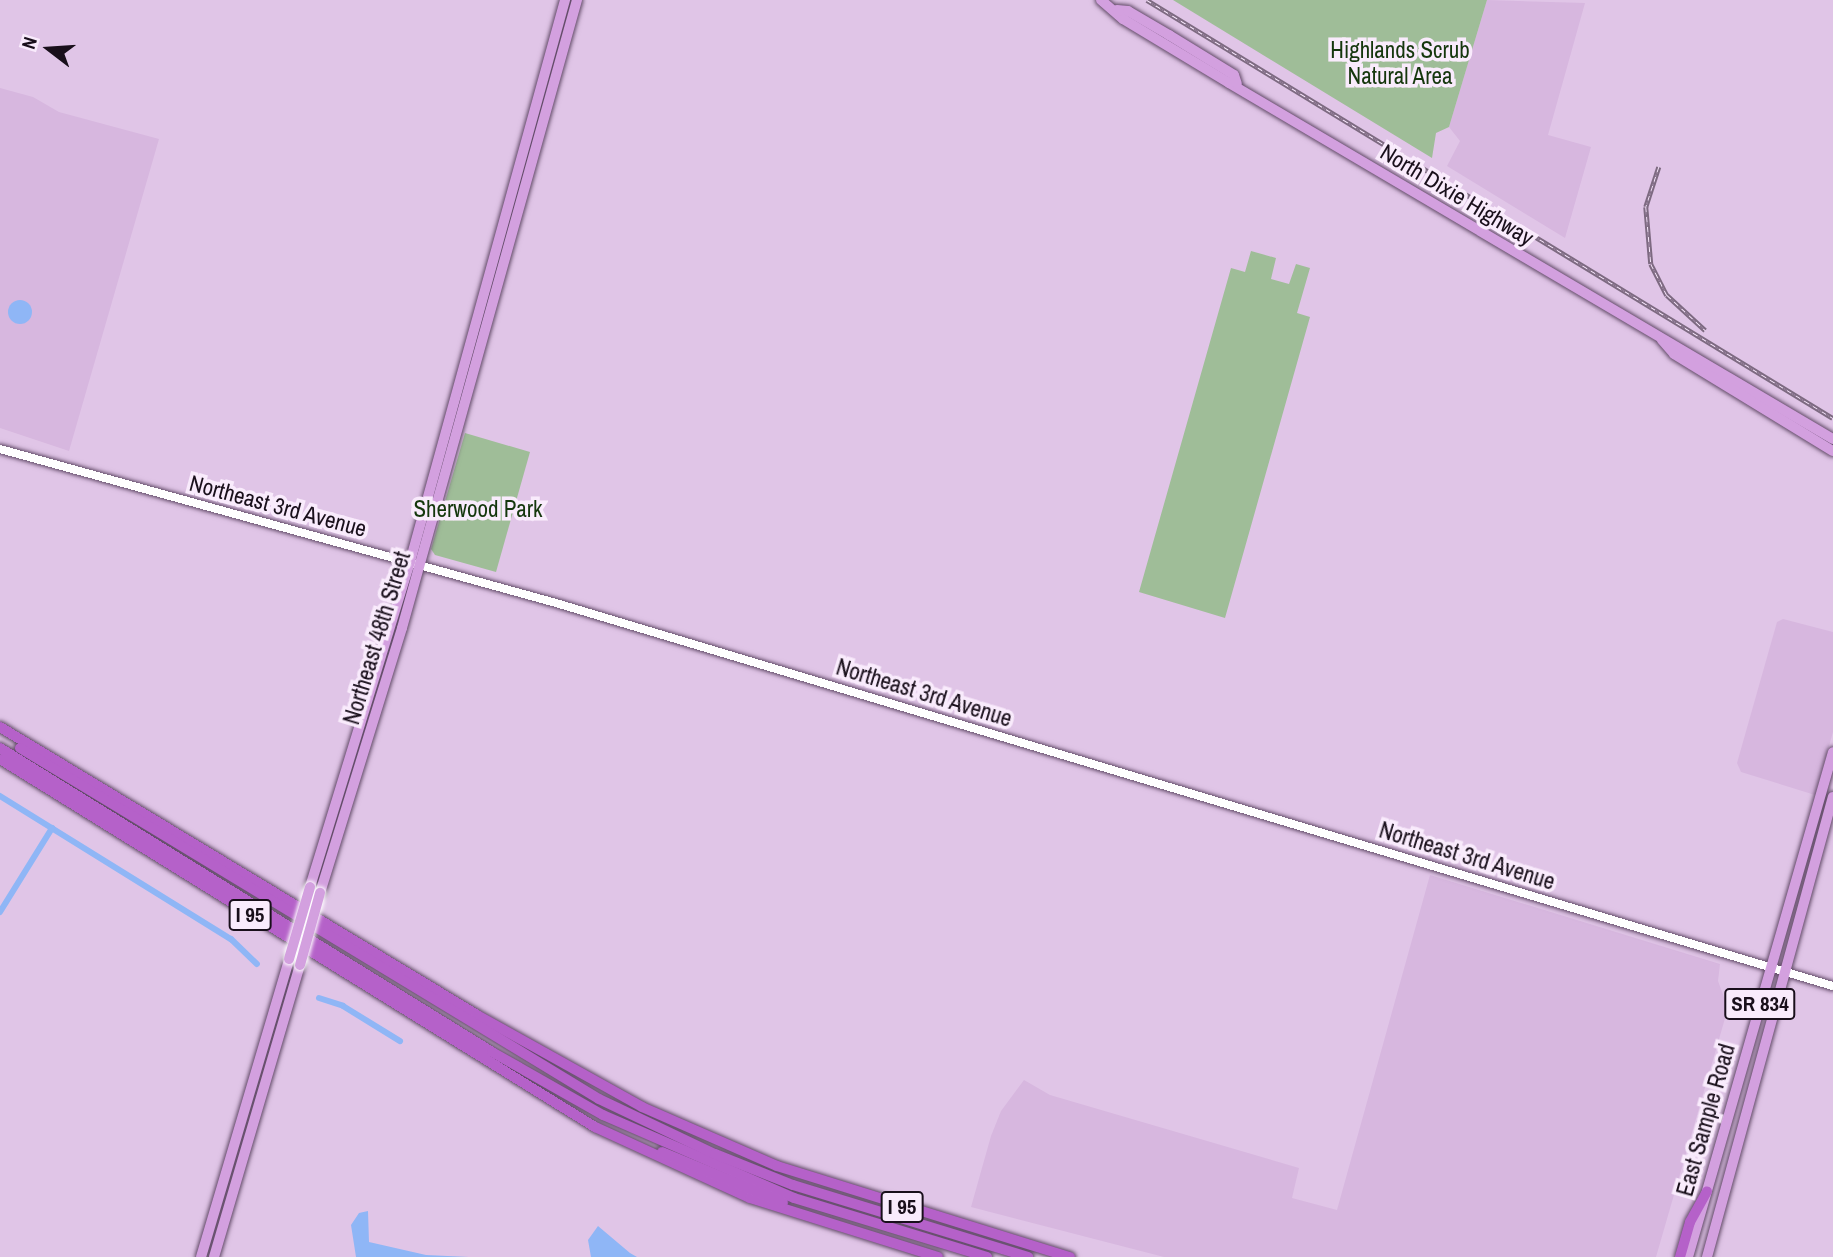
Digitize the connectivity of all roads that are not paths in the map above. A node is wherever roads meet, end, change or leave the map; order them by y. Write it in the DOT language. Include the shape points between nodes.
graph roads {
  1 [pos="565,0"];
  2 [pos="578,0"];
  3 [pos="1101,0"];
  4 [pos="1660,337"];
  5 [pos="445,434"];
  6 [pos="1833,439"];
  7 [pos="0,449"];
  8 [pos="1833,450"];
  9 [pos="450,462"];
  10 [pos="415,563"];
  11 [pos="0,727"];
  12 [pos="0,736"];
  13 [pos="0,748"];
  14 [pos="1833,752"];
  15 [pos="0,760"];
  16 [pos="1833,797"];
  17 [pos="1771,968"];
  18 [pos="1783,971"];
  19 [pos="1833,986"];
  20 [pos="500,1071"];
  21 [pos="737,1150"];
  22 [pos="236,1164"];
  23 [pos="1707,1191"];
  24 [pos="813,1192"];
  25 [pos="201,1257"];
  26 [pos="214,1257"];
  27 [pos="938,1257"];
  28 [pos="965,1257"];
  29 [pos="987,1257"];
  30 [pos="1028,1257"];
  31 [pos="1070,1257"];
  32 [pos="1680,1257"];
  33 [pos="1688,1257"];
  34 [pos="1707,1257"];
  1 -- 5 [label="main road, Northeast 48th Street"];
  2 -- 9 [label="main road, Northeast 48th Street"];
  3 -- 4 [label="main road, North Dixie Highway" via="1123,19"];
  4 -- 6 [label="main road, North Dixie Highway"];
  4 -- 8 [label="main road, North Dixie Highway" via="1674,354"];
  5 -- 9 [label="main road"];
  5 -- 10 [label="main road, Northeast 48th Street"];
  7 -- 10 [label="street, Northeast 3rd Avenue"];
  9 -- 10 [label="main road, Northeast 48th Street"];
  10 -- 17 [label="street, Northeast 3rd Avenue"];
  10 -- 22 [label="main road, Northeast 48th Street, bridge" via="300,965"];
  10 -- 22 [label="main road, Northeast 48th Street, bridge" via="310,887"];
  11 -- 21 [label="highway, I 95" via="566,1067"];
  12 -- 24 [label="highway" via="543,1068 676,1137"];
  13 -- 29 [label="highway" via="603,1115 794,1198"];
  14 -- 17 [label="main road, East Sample Road / SR 834"];
  15 -- 20 [label="highway, I 95"];
  16 -- 18 [label="main road, East Sample Road / SR 834"];
  17 -- 18 [label="street, Northeast 3rd Avenue"];
  17 -- 23 [label="main road, East Sample Road / SR 834"];
  18 -- 19 [label="street, Northeast 3rd Avenue"];
  18 -- 34 [label="main road, East Sample Road / SR 834"];
  20 -- 27 [label="highway, I 95" via="595,1127 691,1173 800,1215"];
  20 -- 28 [label="highway" via="526,1079 637,1140 743,1187"];
  21 -- 24 [label="highway"];
  21 -- 31 [label="highway, I 95" via="848,1190"];
  22 -- 25 [label="main road"];
  22 -- 26 [label="main road"];
  23 -- 32 [label="highway" via="1690,1222"];
  23 -- 33 [label="main road, East Sample Road / SR 834"];
  24 -- 30 [label="highway"];
}
